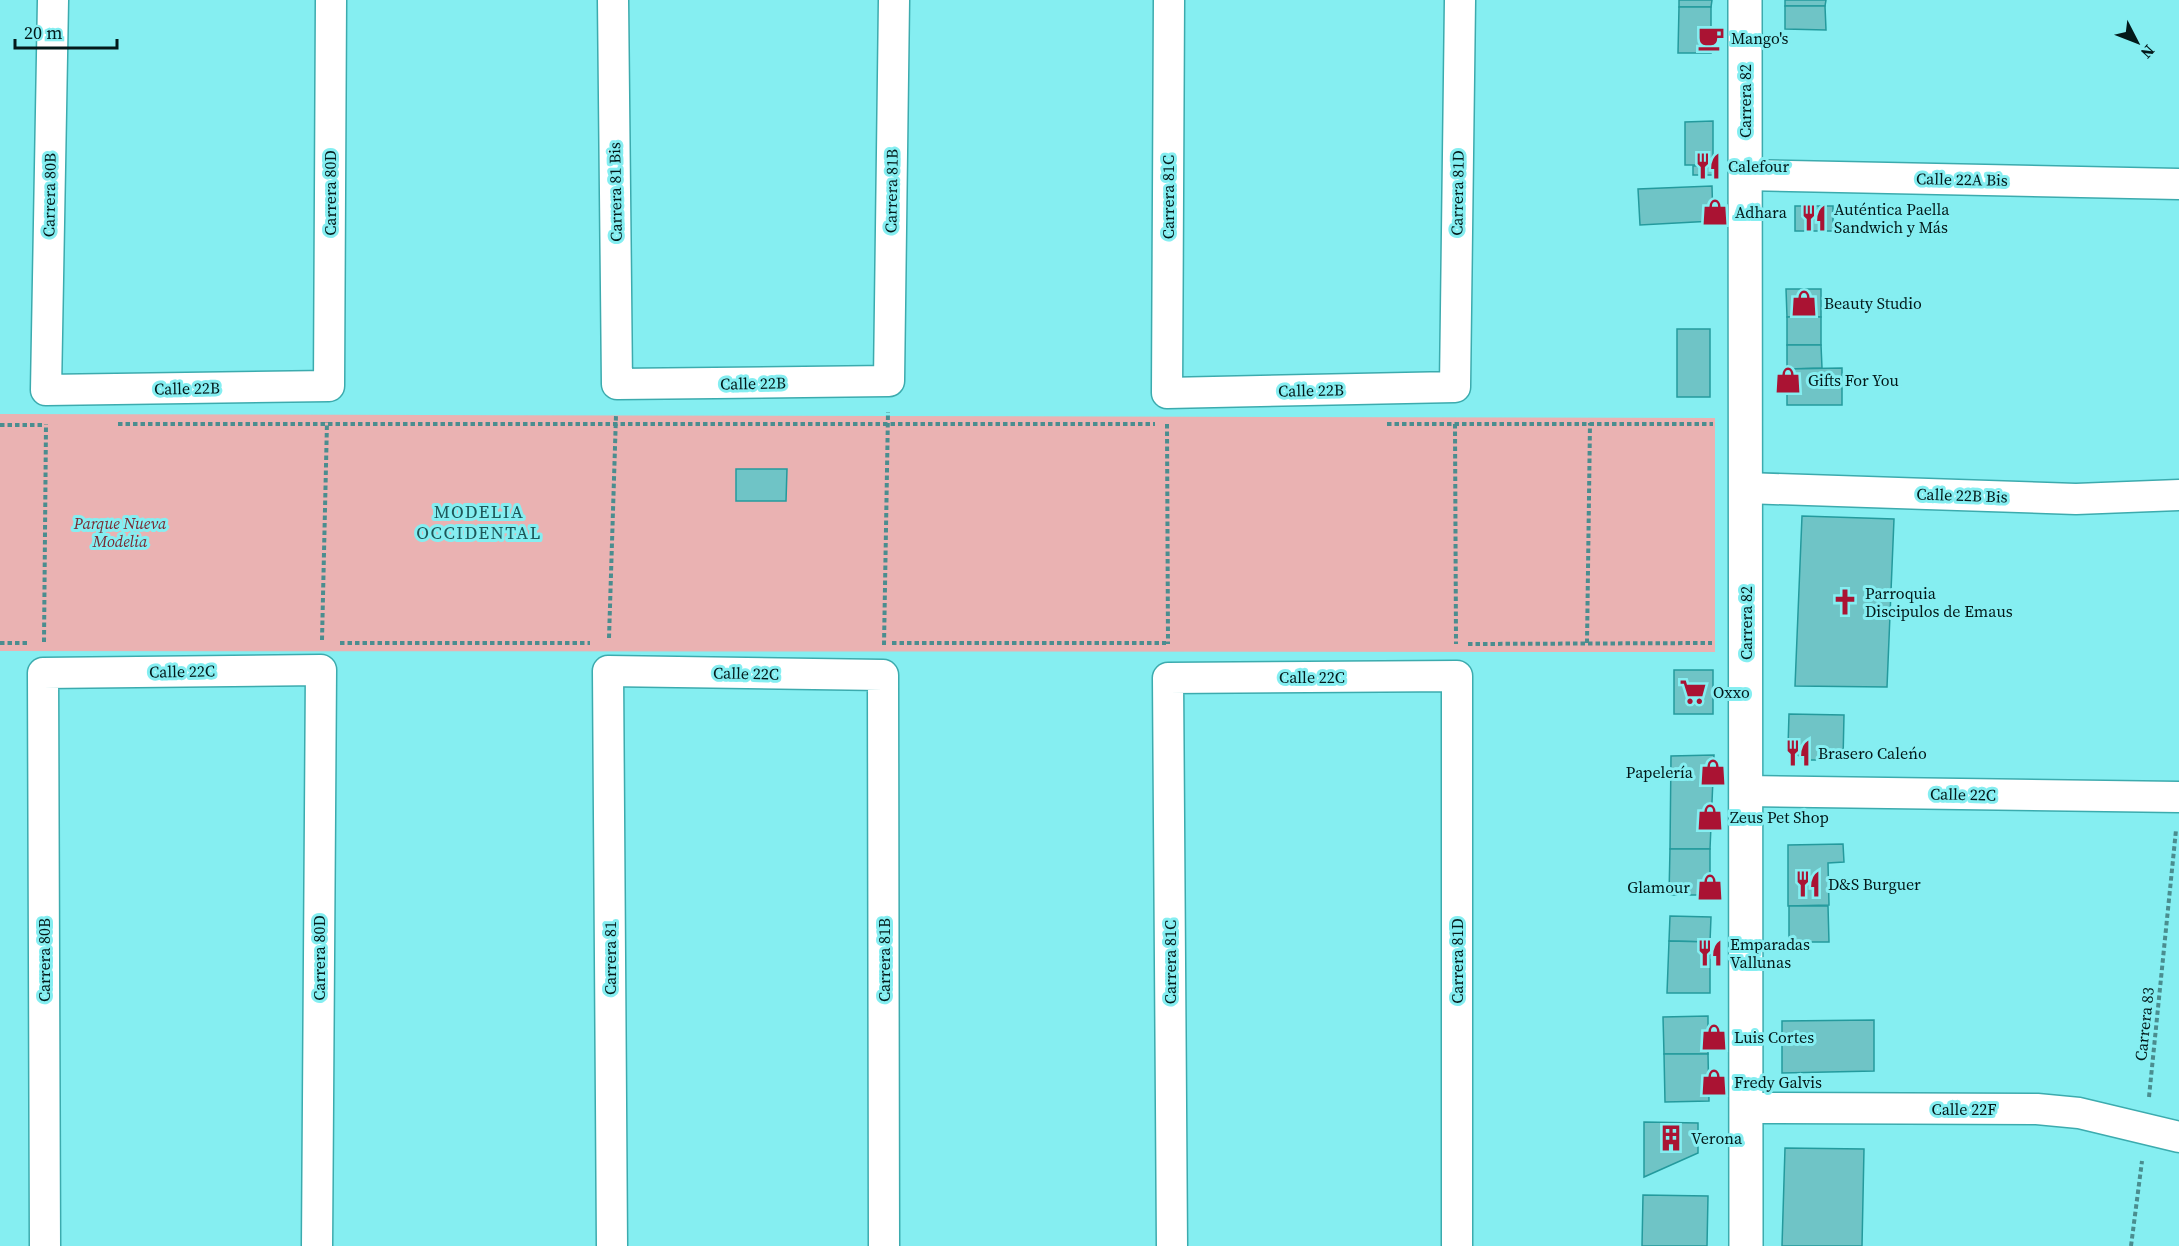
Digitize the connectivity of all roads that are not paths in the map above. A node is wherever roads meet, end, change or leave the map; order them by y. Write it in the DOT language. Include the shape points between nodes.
graph roads {
  1 [pos="53,0"];
  2 [pos="331,0"];
  3 [pos="613,0"];
  4 [pos="894,0"];
  5 [pos="1169,0"];
  6 [pos="1460,0"];
  7 [pos="1745,0"];
  8 [pos="1745,175"];
  9 [pos="2179,184"];
  10 [pos="889,381"];
  11 [pos="616,384"];
  12 [pos="328,386"];
  13 [pos="1455,387"];
  14 [pos="46,390"];
  15 [pos="1167,393"];
  16 [pos="1746,488"];
  17 [pos="2179,495"];
  18 [pos="321,670"];
  19 [pos="608,671"];
  20 [pos="44,673"];
  21 [pos="883,675"];
  22 [pos="1456,676"];
  23 [pos="1168,678"];
  24 [pos="1746,791"];
  25 [pos="2179,797"];
  26 [pos="1746,1108"];
  27 [pos="2179,1137"];
  28 [pos="45,1246"];
  29 [pos="317,1246"];
  30 [pos="612,1246"];
  31 [pos="884,1246"];
  32 [pos="1172,1246"];
  33 [pos="1457,1246"];
  34 [pos="1746,1246"];
  1 -- 14 [label="street, Carrera 80B"];
  2 -- 12 [label="street, Carrera 80D"];
  3 -- 11 [label="street, Carrera 81 Bis"];
  4 -- 10 [label="street, Carrera 81B"];
  5 -- 15 [label="street, Carrera 81C"];
  6 -- 13 [label="street, Carrera 81D"];
  7 -- 8 [label="street, Carrera 82"];
  8 -- 9 [label="street, Calle 22A Bis"];
  8 -- 16 [label="street, Carrera 82"];
  10 -- 11 [label="street, Calle 22B"];
  12 -- 14 [label="street, Calle 22B"];
  13 -- 15 [label="street, Calle 22B"];
  16 -- 17 [label="street, Calle 22B Bis" via="2076,499"];
  16 -- 24 [label="street, Carrera 82"];
  18 -- 20 [label="street, Calle 22C"];
  18 -- 29 [label="street, Carrera 80D"];
  19 -- 21 [label="street, Calle 22C"];
  19 -- 30 [label="street, Carrera 81"];
  20 -- 28 [label="street, Carrera 80B"];
  21 -- 31 [label="street, Carrera 81B"];
  22 -- 23 [label="street, Calle 22C"];
  22 -- 33 [label="street, Carrera 81D"];
  23 -- 32 [label="street, Carrera 81C"];
  24 -- 25 [label="street, Calle 22C"];
  24 -- 26 [label="street, Carrera 82"];
  26 -- 27 [label="street, Calle 22F" via="2037,1109 2079,1113"];
  26 -- 34 [label="street, Carrera 82"];
}
